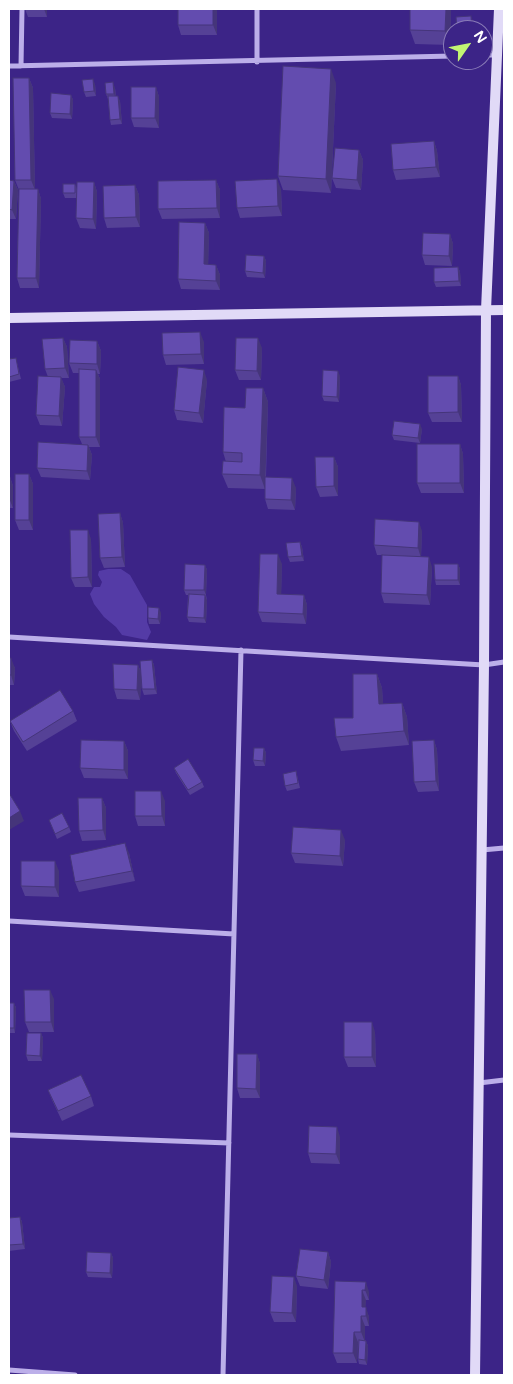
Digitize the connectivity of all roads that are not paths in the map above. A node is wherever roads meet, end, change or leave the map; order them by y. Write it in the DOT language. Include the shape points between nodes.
graph roads {
  1 [pos="22,9"];
  2 [pos="257,9"];
  3 [pos="499,9"];
  4 [pos="493,55"];
  5 [pos="498,55"];
  6 [pos="443,56"];
  7 [pos="257,62"];
  8 [pos="9,66"];
  9 [pos="21,66"];
  10 [pos="486,310"];
  11 [pos="504,310"];
  12 [pos="9,318"];
  13 [pos="9,637"];
  14 [pos="241,650"];
  15 [pos="504,662"];
  16 [pos="484,664"];
  17 [pos="504,848"];
  18 [pos="482,850"];
  19 [pos="9,921"];
  20 [pos="234,934"];
  21 [pos="504,1080"];
  22 [pos="479,1083"];
  23 [pos="9,1135"];
  24 [pos="229,1143"];
  25 [pos="9,1370"];
  26 [pos="75,1375"];
  27 [pos="222,1375"];
  28 [pos="475,1375"];
  1 -- 9 [label="street"];
  2 -- 7 [label="street"];
  3 -- 5 [label="street"];
  4 -- 5 [label="street"];
  5 -- 10 [label="street"];
  6 -- 7 [label="street"];
  7 -- 9 [label="street"];
  8 -- 9 [label="street"];
  10 -- 11 [label="street"];
  10 -- 12 [label="street"];
  10 -- 16 [label="street"];
  13 -- 14 [label="street"];
  14 -- 16 [label="street"];
  14 -- 20 [label="street"];
  15 -- 16 [label="street"];
  16 -- 18 [label="street"];
  17 -- 18 [label="street"];
  18 -- 22 [label="street"];
  19 -- 20 [label="street"];
  20 -- 24 [label="street"];
  21 -- 22 [label="street"];
  22 -- 28 [label="street"];
  23 -- 24 [label="street"];
  24 -- 27 [label="street"];
  25 -- 26 [label="street"];
}
